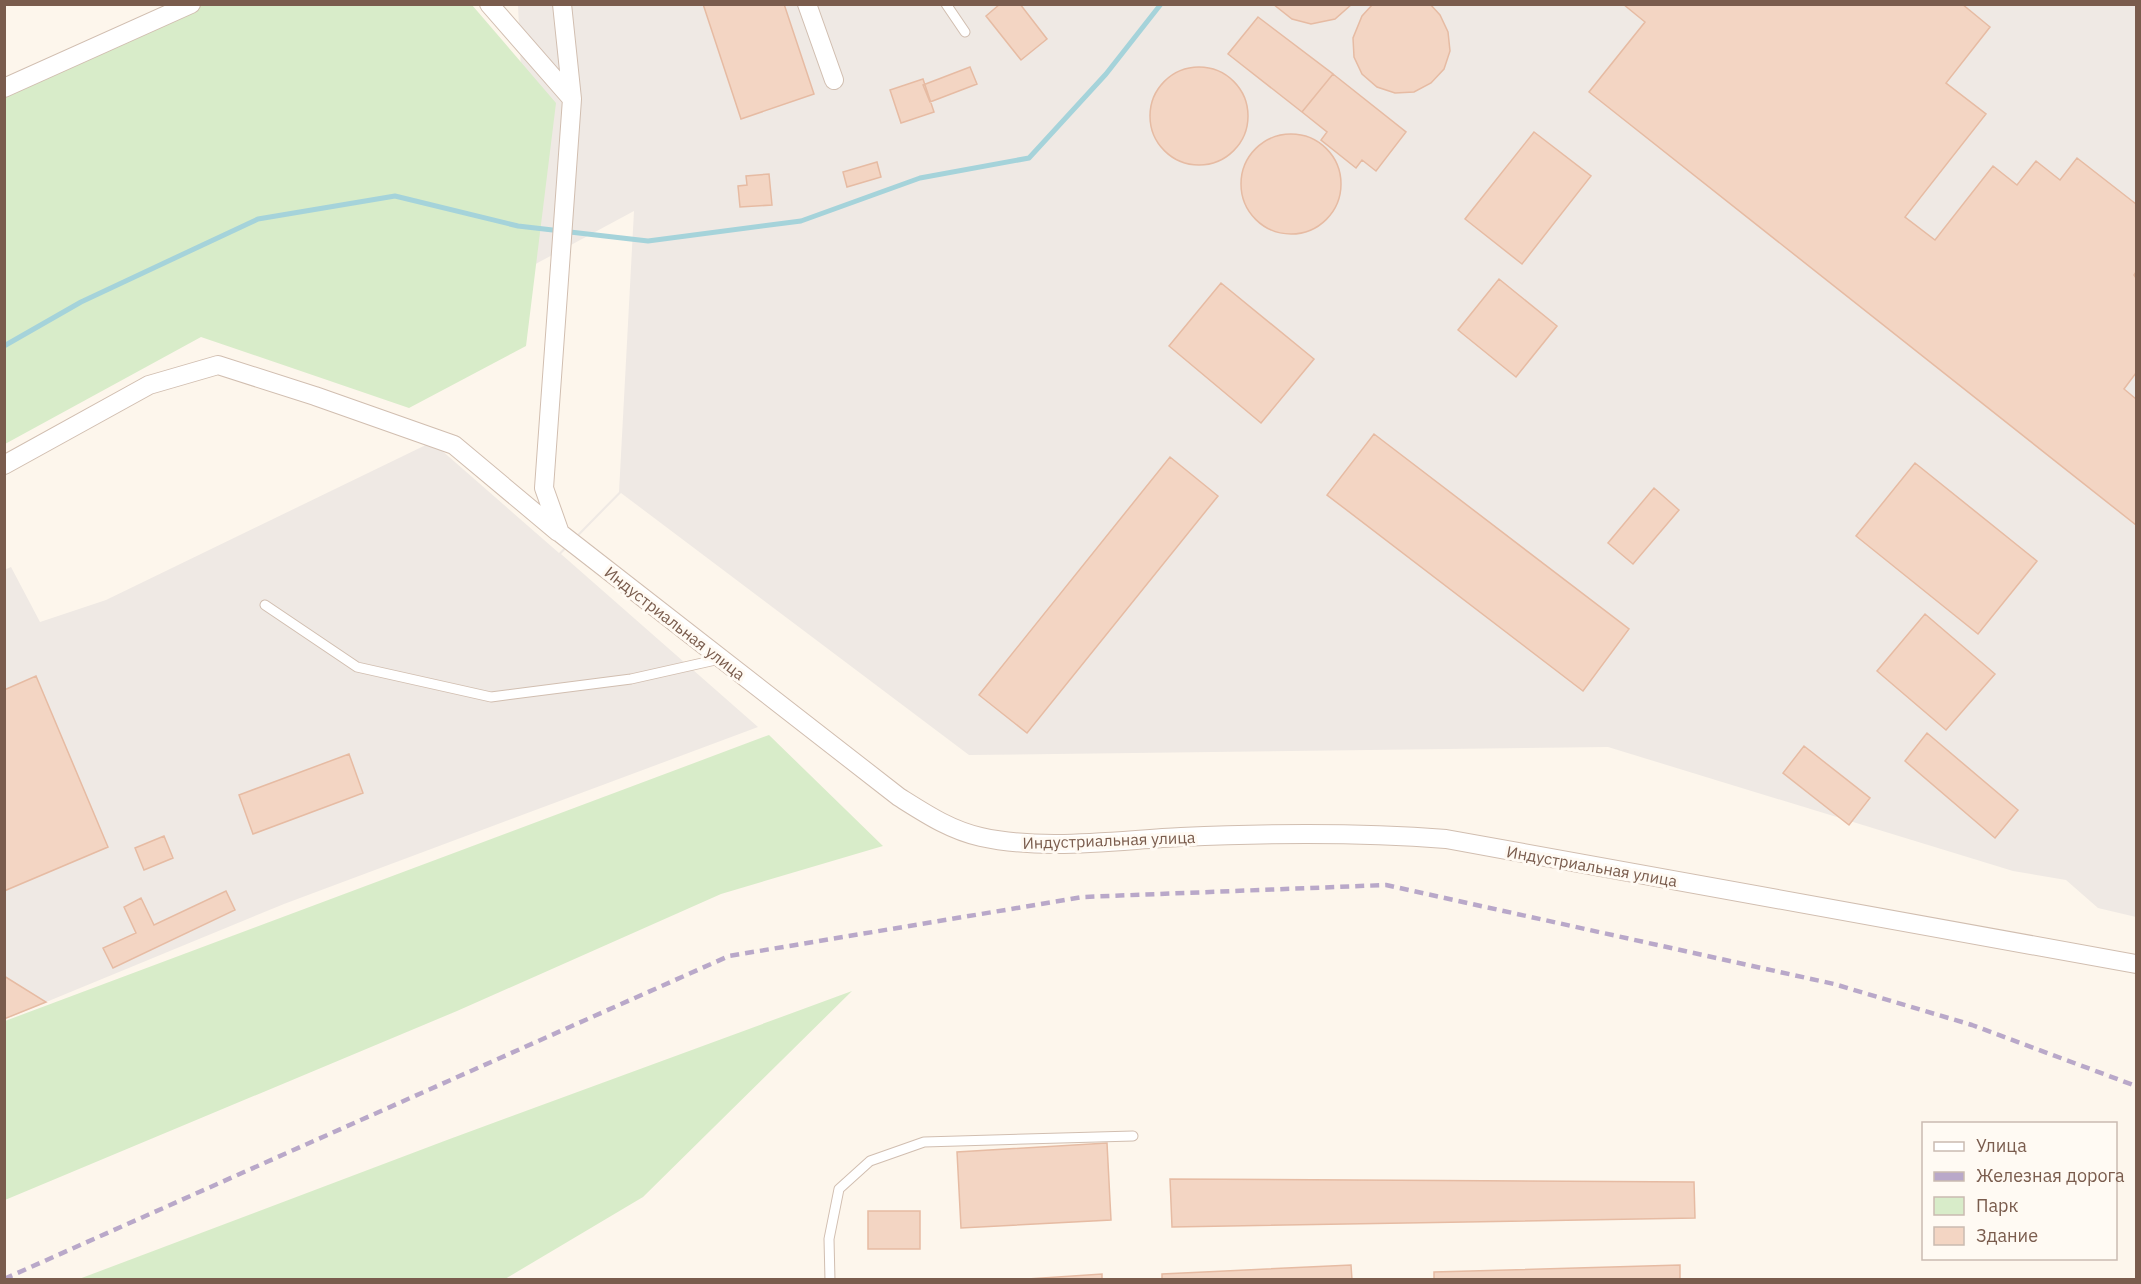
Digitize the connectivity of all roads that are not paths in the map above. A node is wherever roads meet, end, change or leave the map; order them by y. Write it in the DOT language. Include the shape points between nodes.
graph roads {
  1 [pos="191,4"];
  2 [pos="489,4"];
  3 [pos="562,4"];
  4 [pos="807,4"];
  5 [pos="946,4"];
  6 [pos="964,32"];
  7 [pos="834,80"];
  8 [pos="4,88"];
  9 [pos="572,99"];
  10 [pos="4,465"];
  11 [pos="560,533"];
  12 [pos="265,605"];
  13 [pos="721,659"];
  14 [pos="2136,964"];
  15 [pos="1133,1136"];
  16 [pos="830,1280"];
  1 -- 8 [label="street"];
  2 -- 9 [label="street"];
  3 -- 9 [label="street"];
  4 -- 7 [label="street"];
  5 -- 6 [label="lane"];
  9 -- 11 [label="street" via="544,488"];
  10 -- 11 [label="street, Индустриальная улица" via="150,385 218,366 454,445"];
  11 -- 13 [label="street, Индустриальная улица"];
  12 -- 13 [label="lane" via="357,667 491,697 632,679"];
  13 -- 14 [label="street, Индустриальная улица" via="900,797 947,826 980,837 1033,844 1276,833 1446,839"];
  15 -- 16 [label="lane" via="924,1142 870,1161 839,1189 829,1239"];
}
